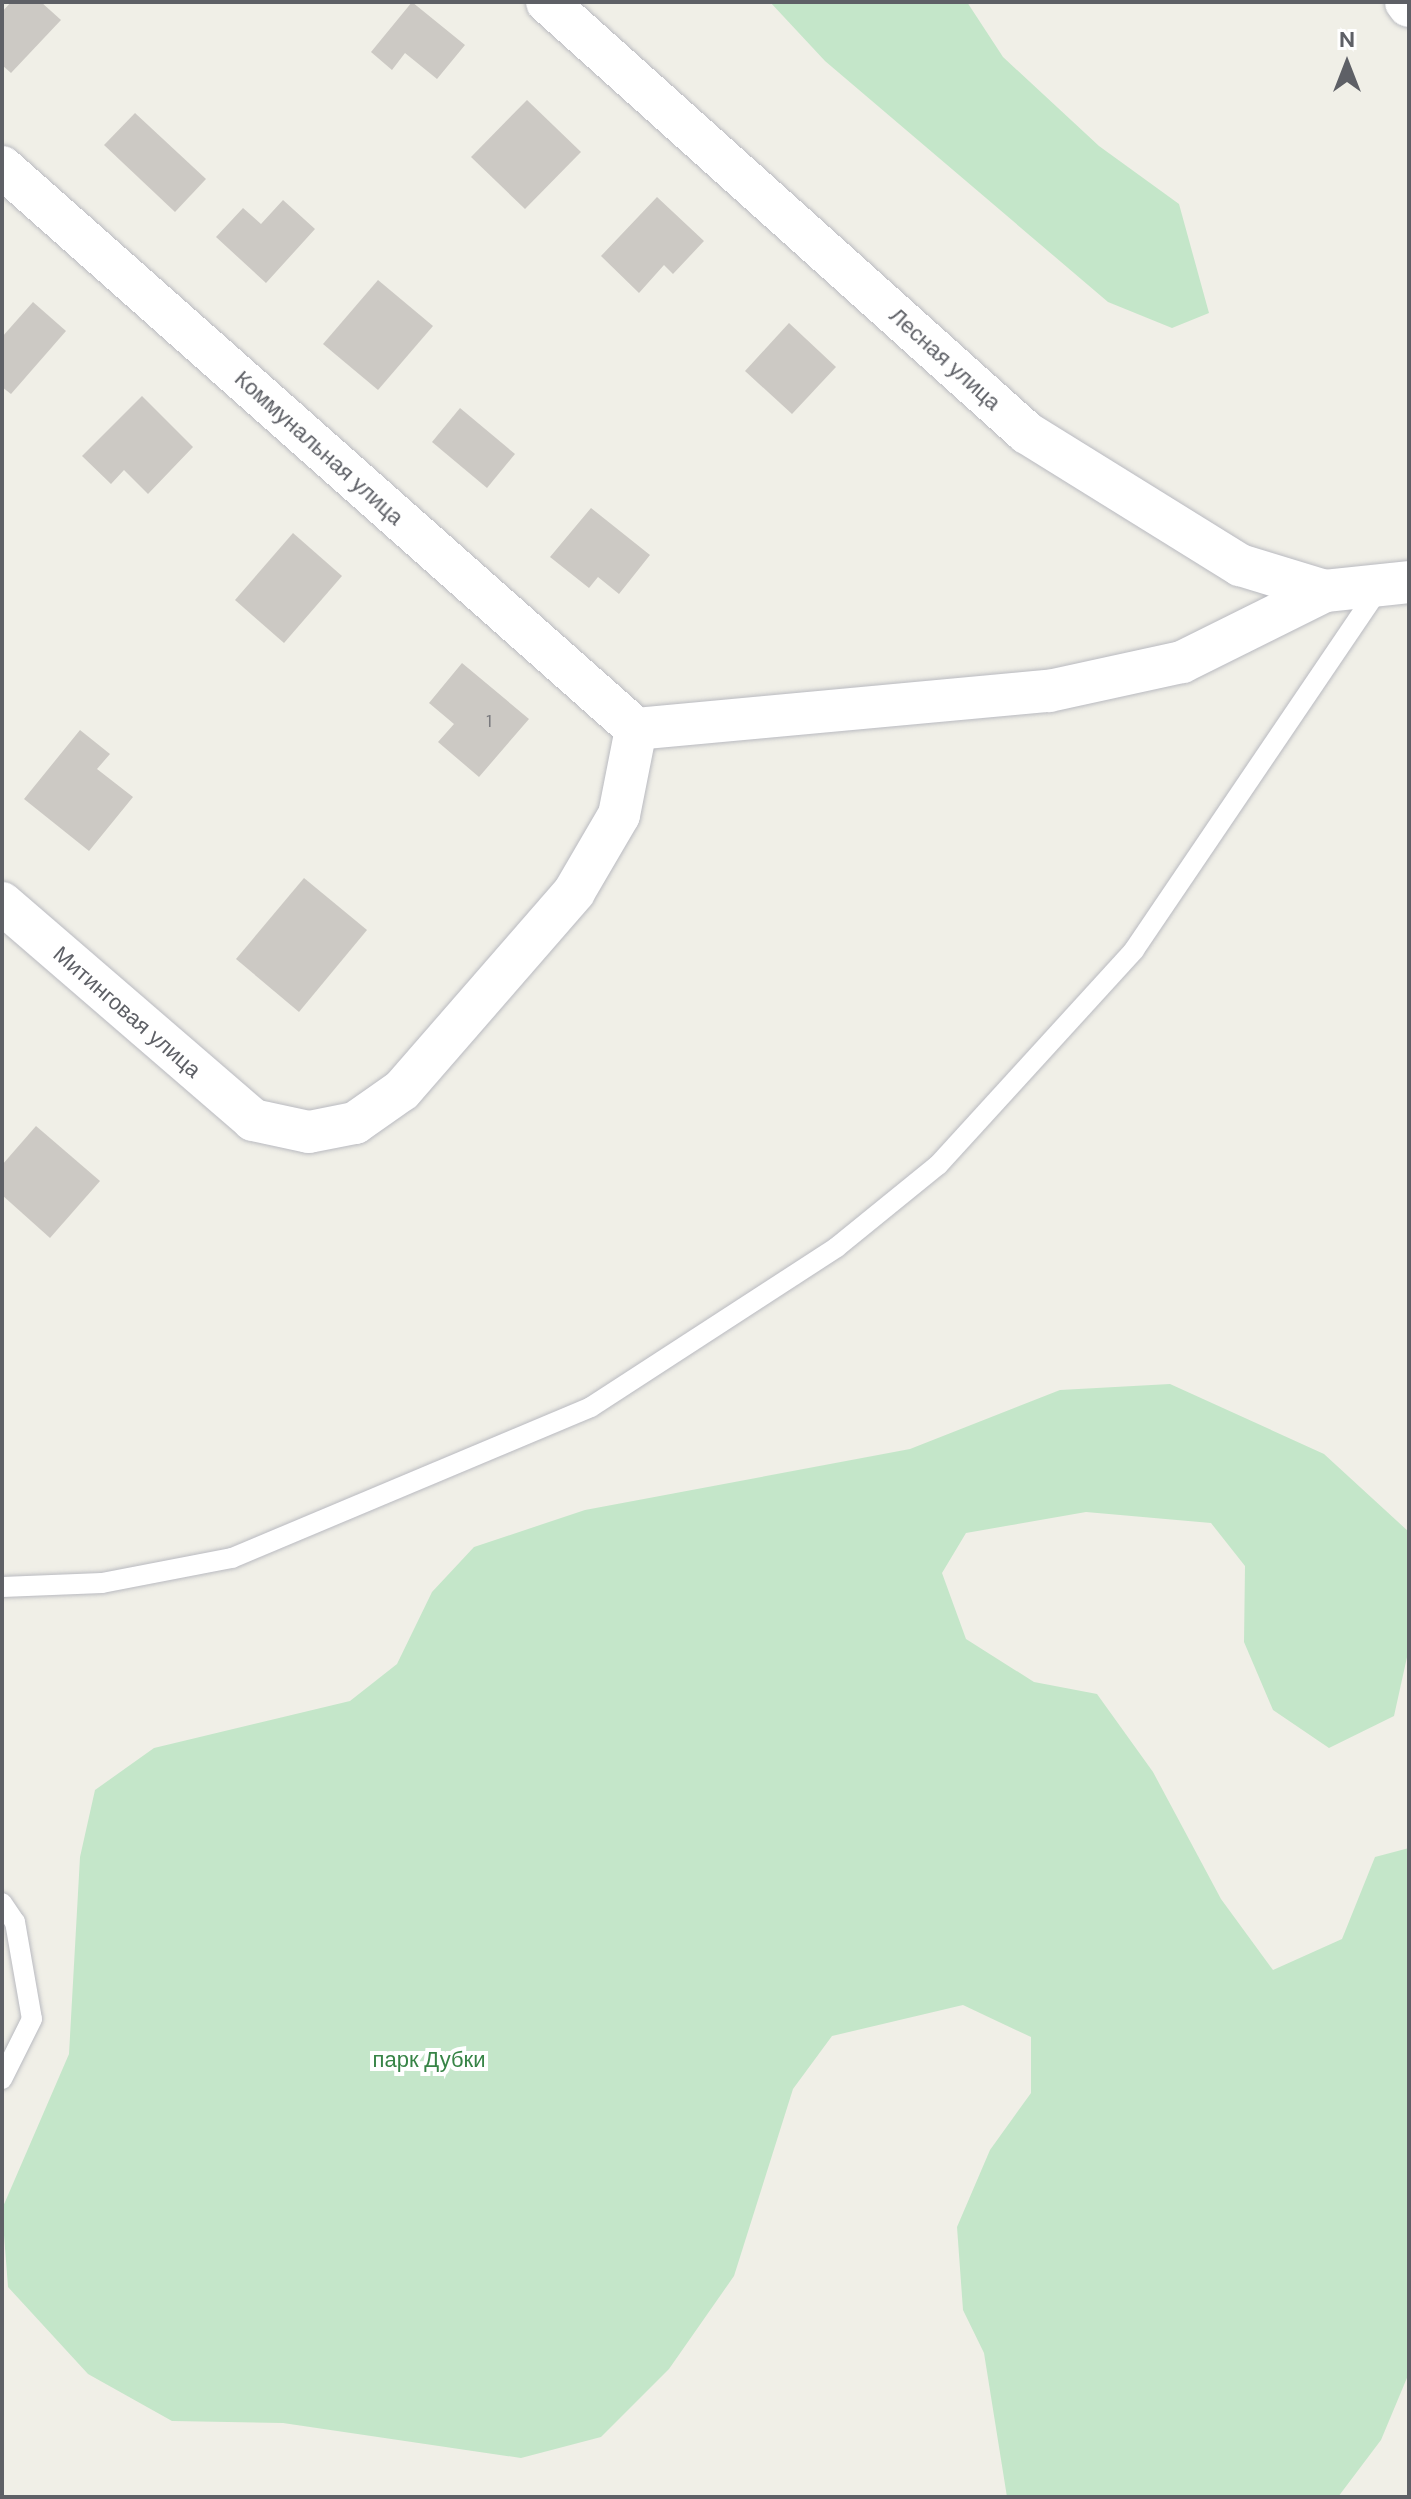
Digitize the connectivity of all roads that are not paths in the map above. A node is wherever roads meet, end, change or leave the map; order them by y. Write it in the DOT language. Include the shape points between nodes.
graph roads {
  1 [pos="547,2"];
  2 [pos="2,167"];
  3 [pos="1395,584"];
  4 [pos="1325,591"];
  5 [pos="636,729"];
  6 [pos="2,903"];
  7 [pos="2,1587"];
  8 [pos="2,1903"];
  9 [pos="2,2079"];
  1 -- 4 [label="street, Лесная улица" via="1027,433 1240,565"];
  2 -- 5 [label="street, Коммунальная улица"];
  3 -- 4 [label="street, Лесная улица"];
  3 -- 7 [label="lane" via="1134,950 938,1165 837,1247 591,1407 232,1558 102,1583"];
  4 -- 5 [label="street" via="1182,662 1049,691"];
  5 -- 6 [label="street, Митинговая улица" via="619,815 574,892 402,1090 355,1123 309,1132 253,1120"];
  8 -- 9 [label="lane" via="15,1922 32,2019"];
}
